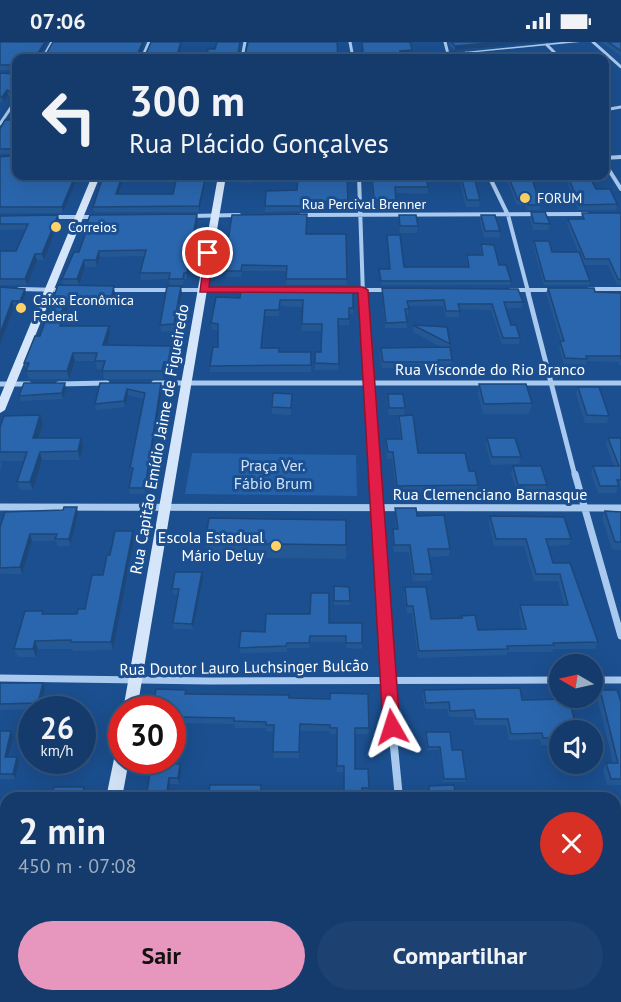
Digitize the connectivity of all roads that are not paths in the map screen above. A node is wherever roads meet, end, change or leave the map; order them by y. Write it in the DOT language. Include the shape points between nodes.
graph roads {
  1 [pos="445,42"];
  2 [pos="578,42"];
  3 [pos="593,42"];
  4 [pos="547,45"];
  5 [pos="448,54"];
  6 [pos="482,54"];
  7 [pos="557,54"];
  8 [pos="606,54"];
  9 [pos="609,56"];
  10 [pos="621,67"];
  11 [pos="12,106"];
  12 [pos="0,113"];
  13 [pos="8,113"];
  14 [pos="12,113"];
  15 [pos="0,124"];
  16 [pos="609,169"];
  17 [pos="94,180"];
  18 [pos="221,180"];
  19 [pos="359,180"];
  20 [pos="491,180"];
  21 [pos="621,189"];
  22 [pos="362,214"];
  23 [pos="598,214"];
  24 [pos="248,215"];
  25 [pos="293,215"];
  26 [pos="508,215"];
  27 [pos="179,216"];
  28 [pos="213,216"];
  29 [pos="45,217"];
  30 [pos="78,217"];
  31 [pos="101,217"];
  32 [pos="12,289"];
  33 [pos="586,289"];
  34 [pos="621,289"];
  35 [pos="48,290"];
  36 [pos="72,290"];
  37 [pos="108,290"];
  38 [pos="203,290"];
  39 [pos="260,290"];
  40 [pos="338,290"];
  41 [pos="363,290"];
  42 [pos="400,290"];
  43 [pos="505,290"];
  44 [pos="528,290"];
  45 [pos="563,290"];
  46 [pos="551,382"];
  47 [pos="118,383"];
  48 [pos="141,383"];
  49 [pos="187,383"];
  50 [pos="368,383"];
  51 [pos="621,383"];
  52 [pos="0,384"];
  53 [pos="11,384"];
  54 [pos="38,384"];
  55 [pos="49,384"];
  56 [pos="0,410"];
  57 [pos="0,507"];
  58 [pos="583,507"];
  59 [pos="163,508"];
  60 [pos="376,508"];
  61 [pos="621,508"];
  62 [pos="621,636"];
  63 [pos="0,678"];
  64 [pos="387,679"];
  65 [pos="549,680"];
  66 [pos="603,680"];
  67 [pos="621,680"];
  68 [pos="135,682"];
  69 [pos="132,696"];
  70 [pos="119,774"];
  71 [pos="115,792"];
  72 [pos="398,792"];
  1 -- 5 [label="street"];
  2 -- 4 [label="street"];
  3 -- 8 [label="street"];
  4 -- 6 [label="street"];
  4 -- 7 [label="street"];
  9 -- 10 [label="street"];
  11 -- 13 [label="street"];
  12 -- 13 [label="street"];
  13 -- 14 [label="street"];
  13 -- 15 [label="street"];
  16 -- 21 [label="street"];
  17 -- 30 [label="main road"];
  18 -- 28 [label="main road, Rua Capitão Emídio Jaime de Figueiredo"];
  19 -- 22 [label="street"];
  20 -- 26 [label="street"];
  22 -- 25 [label="street, Rua Percival Brenner"];
  22 -- 26 [label="street, Rua Percival Brenner"];
  22 -- 41 [label="street"];
  23 -- 26 [label="street, Rua Percival Brenner"];
  24 -- 28 [label="street"];
  26 -- 44 [label="street"];
  27 -- 28 [label="street"];
  28 -- 38 [label="main road, Rua Capitão Emídio Jaime de Figueiredo"];
  29 -- 30 [label="street"];
  30 -- 31 [label="street"];
  30 -- 35 [label="main road"];
  32 -- 35 [label="street"];
  33 -- 34 [label="street"];
  35 -- 36 [label="street"];
  35 -- 53 [label="main road"];
  37 -- 38 [label="street"];
  38 -- 39 [label="street"];
  38 -- 49 [label="main road, Rua Capitão Emídio Jaime de Figueiredo"];
  40 -- 41 [label="street"];
  41 -- 42 [label="street"];
  41 -- 50 [label="street"];
  43 -- 44 [label="street"];
  44 -- 45 [label="street"];
  44 -- 46 [label="street"];
  46 -- 50 [label="street, Rua Visconde do Rio Branco"];
  46 -- 51 [label="street, Rua Visconde do Rio Branco"];
  46 -- 58 [label="street"];
  47 -- 55 [label="street"];
  48 -- 49 [label="street, Rua Visconde do Rio Branco"];
  49 -- 50 [label="street, Rua Visconde do Rio Branco"];
  49 -- 59 [label="main road, Rua Capitão Emídio Jaime de Figueiredo"];
  50 -- 60 [label="street"];
  52 -- 53 [label="street"];
  53 -- 54 [label="street"];
  53 -- 56 [label="main road"];
  57 -- 59 [label="street, Rua Clemenciano Barnasque"];
  58 -- 60 [label="street, Rua Clemenciano Barnasque"];
  58 -- 61 [label="street, Rua Clemenciano Barnasque"];
  58 -- 62 [label="street"];
  59 -- 60 [label="street, Rua Clemenciano Barnasque"];
  59 -- 68 [label="main road, Rua Capitão Emídio Jaime de Figueiredo"];
  60 -- 64 [label="street"];
  63 -- 68 [label="street, Rua Doutor Lauro Luchsinger Bulcão"];
  64 -- 65 [label="street, Rua Doutor Lauro Luchsinger Bulcão"];
  64 -- 68 [label="street, Rua Doutor Lauro Luchsinger Bulcão"];
  64 -- 72 [label="street"];
  66 -- 67 [label="street"];
  68 -- 69 [label="main road, Rua Capitão Emídio Jaime de Figueiredo"];
  70 -- 71 [label="main road"];
}
